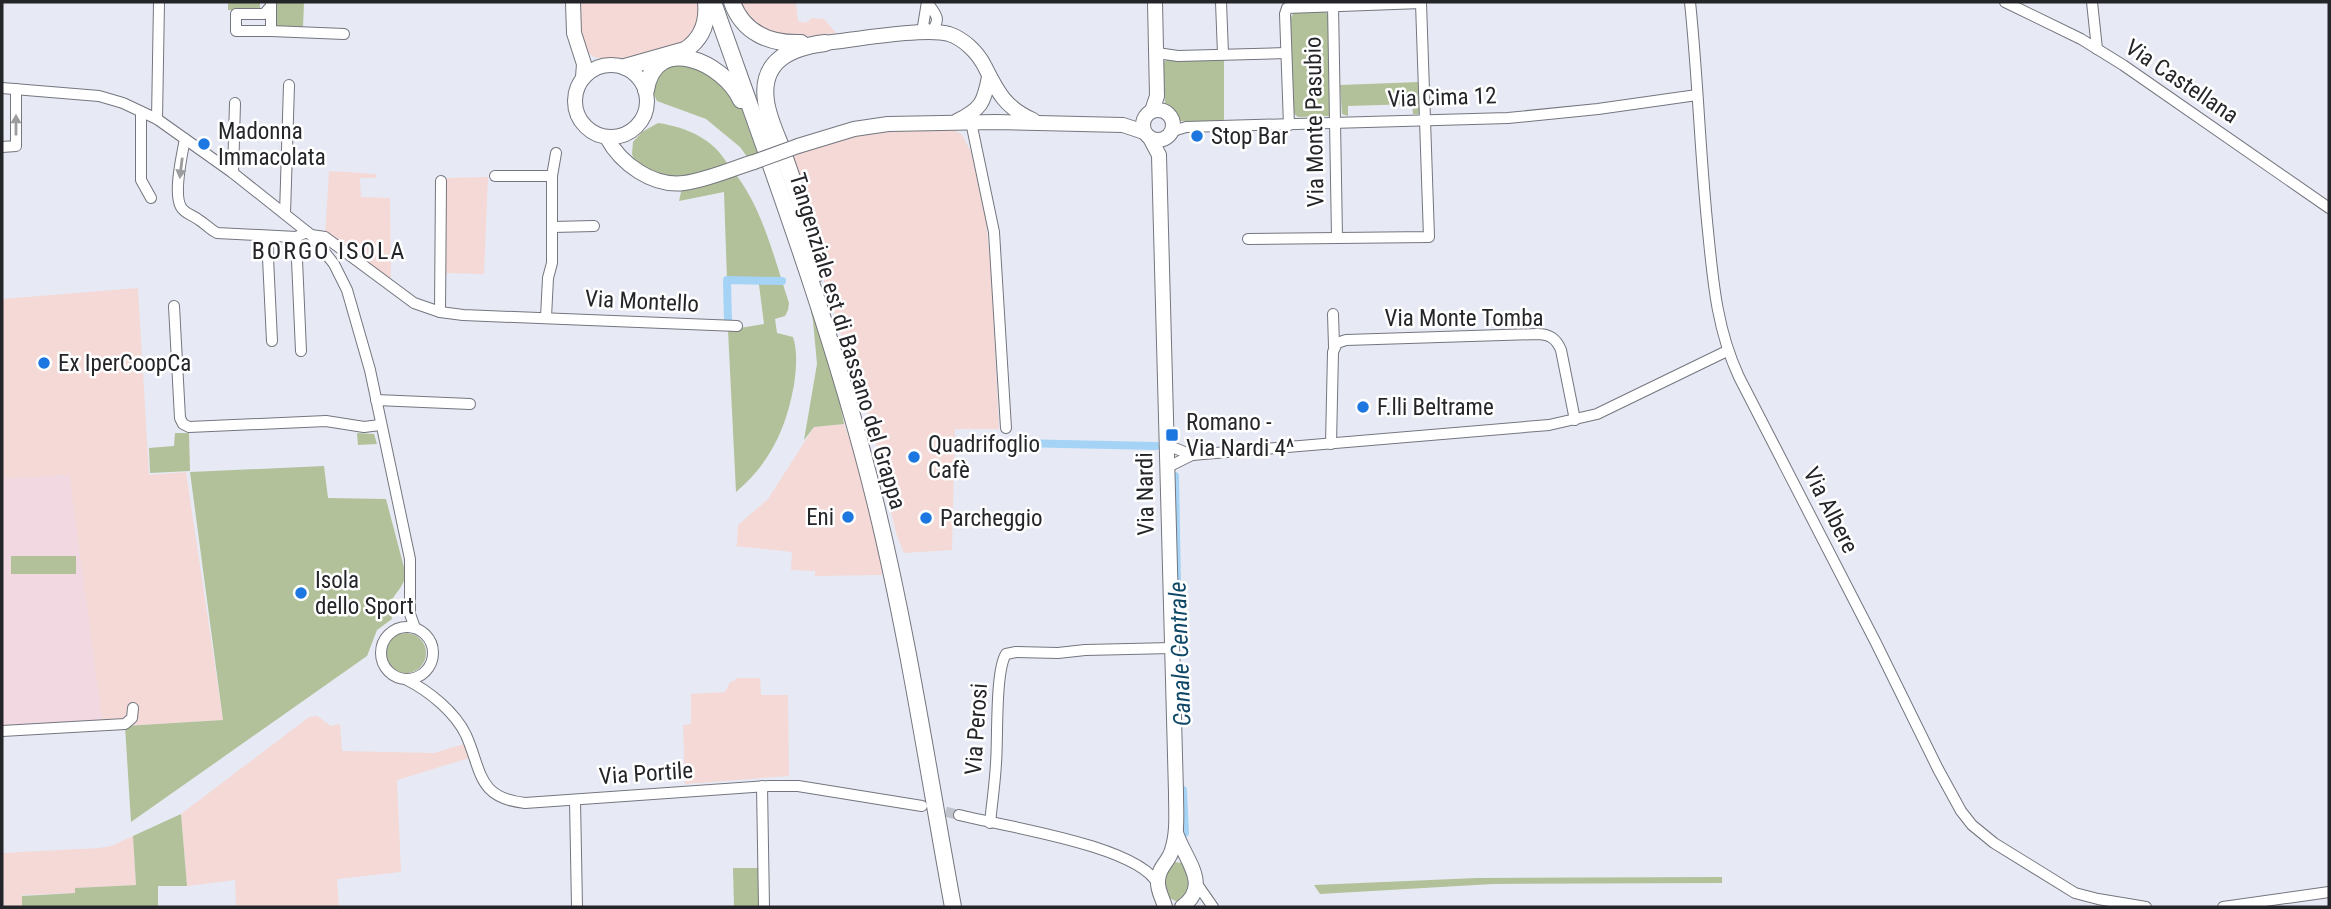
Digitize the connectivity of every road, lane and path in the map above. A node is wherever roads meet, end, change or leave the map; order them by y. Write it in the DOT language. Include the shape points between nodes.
graph roads {
  1 [pos="159,2"];
  2 [pos="573,2"];
  3 [pos="706,2"];
  4 [pos="713,2"];
  5 [pos="723,2"];
  6 [pos="732,2"];
  7 [pos="927,2"];
  8 [pos="1155,2"];
  9 [pos="1221,2"];
  10 [pos="1690,2"];
  11 [pos="2005,2"];
  12 [pos="2092,2"];
  13 [pos="1382,3"];
  14 [pos="271,4"];
  15 [pos="1333,5"];
  16 [pos="271,31"];
  17 [pos="344,33"];
  18 [pos="931,33"];
  19 [pos="825,43"];
  20 [pos="2096,49"];
  21 [pos="580,52"];
  22 [pos="1157,53"];
  23 [pos="1286,53"];
  24 [pos="1223,54"];
  25 [pos="604,65"];
  26 [pos="625,67"];
  27 [pos="583,77"];
  28 [pos="989,77"];
  29 [pos="289,85"];
  30 [pos="2,88"];
  31 [pos="16,89"];
  32 [pos="646,90"];
  33 [pos="999,93"];
  34 [pos="1698,95"];
  35 [pos="235,103"];
  36 [pos="141,112"];
  37 [pos="157,119"];
  38 [pos="1426,121"];
  39 [pos="963,122"];
  40 [pos="995,122"];
  41 [pos="1041,123"];
  42 [pos="1335,123"];
  43 [pos="1161,125"];
  44 [pos="1289,125"];
  45 [pos="631,131"];
  46 [pos="607,138"];
  47 [pos="185,139"];
  48 [pos="2,147"];
  49 [pos="556,153"];
  50 [pos="760,161"];
  51 [pos="634,168"];
  52 [pos="233,173"];
  53 [pos="495,176"];
  54 [pos="552,176"];
  55 [pos="442,181"];
  56 [pos="151,198"];
  57 [pos="2329,208"];
  58 [pos="285,214"];
  59 [pos="594,226"];
  60 [pos="553,227"];
  61 [pos="305,235"];
  62 [pos="267,237"];
  63 [pos="1337,237"];
  64 [pos="1248,239"];
  65 [pos="341,248"];
  66 [pos="351,256"];
  67 [pos="331,260"];
  68 [pos="811,269"];
  69 [pos="174,306"];
  70 [pos="440,312"];
  71 [pos="1333,314"];
  72 [pos="546,317"];
  73 [pos="737,326"];
  74 [pos="272,341"];
  75 [pos="1334,346"];
  76 [pos="301,351"];
  77 [pos="1727,351"];
  78 [pos="376,400"];
  79 [pos="470,404"];
  80 [pos="1575,419"];
  81 [pos="380,425"];
  82 [pos="1006,428"];
  83 [pos="1331,443"];
  84 [pos="1167,445"];
  85 [pos="1192,455"];
  86 [pos="1168,467"];
  87 [pos="410,602"];
  88 [pos="397,628"];
  89 [pos="415,628"];
  90 [pos="1172,648"];
  91 [pos="426,671"];
  92 [pos="407,680"];
  93 [pos="430,696"];
  94 [pos="133,708"];
  95 [pos="2,731"];
  96 [pos="762,786"];
  97 [pos="575,800"];
  98 [pos="922,806"];
  99 [pos="959,815"];
  100 [pos="990,823"];
  101 [pos="1176,832"];
  102 [pos="1167,860"];
  103 [pos="1187,861"];
  104 [pos="1135,862"];
  105 [pos="1158,884"];
  106 [pos="1197,884"];
  107 [pos="2329,892"];
  108 [pos="1165,904"];
  109 [pos="1185,905"];
  110 [pos="577,907"];
  111 [pos="764,907"];
  112 [pos="953,907"];
  113 [pos="1207,907"];
  114 [pos="1213,907"];
  115 [pos="2146,907"];
  116 [pos="2223,907"];
  1 -- 37 [label="street"];
  2 -- 21 [label="main road"];
  3 -- 26 [label="highway" via="704,26 692,46"];
  4 -- 68 [label="highway, Tangenziale est di Bassano del Grappa"];
  5 -- 68 [label="highway, Tangenziale est di Bassano del Grappa"];
  6 -- 19 [label="highway" via="743,23 761,37 785,44"];
  7 -- 18 [label="street" via="923,26"];
  8 -- 22 [label="main road"];
  9 -- 24 [label="street"];
  10 -- 34 [label="street, Via Albere"];
  11 -- 20 [label="street, Via Castellana"];
  12 -- 20 [label="street"];
  13 -- 15 [label="street"];
  13 -- 38 [label="street" via="1421,3"];
  14 -- 16 [label="street"];
  14 -- 16 [label="street" via="264,14 236,14 236,31"];
  15 -- 23 [label="street" via="1287,8"];
  15 -- 42 [label="street, Via Monte Pasubio"];
  16 -- 17 [label="street"];
  18 -- 19 [label="main road"];
  18 -- 28 [label="main road" via="948,33 963,41 980,58"];
  19 -- 68 [label="highway" via="789,51 774,65 766,101 813,239"];
  20 -- 57 [label="street, Via Castellana"];
  21 -- 25 [label="main road"];
  21 -- 27 [label="main road"];
  22 -- 24 [label="street"];
  22 -- 43 [label="main road"];
  23 -- 24 [label="street"];
  23 -- 44 [label="street"];
  25 -- 26 [label="main road"];
  25 -- 27 [label="main road"];
  26 -- 32 [label="main road"];
  27 -- 46 [label="main road" via="577,87 579,120"];
  28 -- 33 [label="main road"];
  28 -- 39 [label="main road" via="981,106"];
  28 -- 40 [label="main road"];
  29 -- 58 [label="street"];
  30 -- 31 [label="street"];
  31 -- 36 [label="street" via="99,96"];
  48 -- 31 [label="street, one-way" via="16,146"];
  32 -- 45 [label="main road" via="644,116"];
  32 -- 50 [label="highway" via="651,72 668,60 685,58 711,67 738,93"];
  33 -- 40 [label="main road" via="1000,113"];
  33 -- 41 [label="main road" via="1014,111"];
  34 -- 38 [label="street, Via Cima 12" via="1521,117"];
  34 -- 77 [label="street, Via Albere" via="1713,282"];
  35 -- 52 [label="street"];
  36 -- 37 [label="street"];
  36 -- 56 [label="street" via="141,180"];
  37 -- 47 [label="street"];
  38 -- 42 [label="street, Via Cima 12"];
  38 -- 63 [label="street" via="1429,237"];
  39 -- 40 [label="main road"];
  39 -- 50 [label="main road, bridge" via="854,129"];
  39 -- 82 [label="street" via="994,232"];
  40 -- 41 [label="main road"];
  41 -- 43 [label="main road"];
  42 -- 44 [label="street, Via Cima 12"];
  42 -- 63 [label="street, Via Monte Pasubio"];
  43 -- 44 [label="street, Via Cima 12"];
  43 -- 84 [label="main road, Via Nardi"];
  45 -- 46 [label="main road"];
  45 -- 51 [label="main road" via="628,150"];
  46 -- 51 [label="main road"];
  47 -- 52 [label="street"];
  47 -- 62 [label="street, one-way" via="178,197 181,207 217,233"];
  49 -- 54 [label="street"];
  50 -- 51 [label="main road" via="685,183 655,179"];
  50 -- 68 [label="highway" via="791,243"];
  52 -- 58 [label="street"];
  53 -- 54 [label="street"];
  54 -- 60 [label="street"];
  55 -- 70 [label="street"];
  58 -- 61 [label="street"];
  59 -- 60 [label="street"];
  60 -- 72 [label="street"];
  61 -- 62 [label="street"];
  61 -- 65 [label="street, Via Montello" via="325,237"];
  61 -- 67 [label="street"];
  61 -- 76 [label="street"];
  62 -- 74 [label="street"];
  63 -- 64 [label="street"];
  65 -- 66 [label="street, Via Montello"];
  65 -- 67 [label="street" via="332,252"];
  66 -- 67 [label="street"];
  66 -- 70 [label="street, Via Montello" via="414,303"];
  67 -- 78 [label="street" via="347,290"];
  68 -- 112 [label="highway, Tangenziale est di Bassano del Grappa" via="874,458 910,611 947,816"];
  69 -- 81 [label="street" via="183,424 326,421"];
  70 -- 72 [label="street, Via Montello"];
  71 -- 75 [label="street"];
  72 -- 73 [label="street, Via Montello"];
  75 -- 80 [label="street, Via Monte Tomba" via="1346,340 1550,336 1561,350"];
  75 -- 83 [label="street"];
  77 -- 80 [label="street" via="1597,414"];
  77 -- 115 [label="street, Via Albere" via="1961,811 1993,843 2075,893"];
  78 -- 79 [label="street"];
  78 -- 81 [label="street"];
  80 -- 83 [label="street"];
  81 -- 87 [label="street" via="410,559"];
  83 -- 85 [label="street"];
  84 -- 85 [label="street"];
  84 -- 86 [label="main road, Via Nardi"];
  85 -- 86 [label="street"];
  86 -- 90 [label="main road, Via Nardi"];
  87 -- 88 [label="street"];
  87 -- 89 [label="street"];
  88 -- 89 [label="street"];
  88 -- 92 [label="street" via="384,639 381,660 391,674"];
  89 -- 91 [label="street" via="431,643 432,660"];
  90 -- 100 [label="street, Via Perosi" via="1006,654 1000,678"];
  90 -- 101 [label="main road, Via Nardi"];
  91 -- 92 [label="street"];
  91 -- 93 [label="street" via="425,688"];
  92 -- 93 [label="street, Via Portile"];
  93 -- 97 [label="street, Via Portile" via="458,723 482,778 498,797 525,803"];
  94 -- 95 [label="street" via="132,718 125,724"];
  96 -- 97 [label="street, Via Portile"];
  96 -- 98 [label="street, Via Portile" via="798,786"];
  96 -- 111 [label="street"];
  97 -- 110 [label="street"];
  99 -- 100 [label="street"];
  100 -- 104 [label="street"];
  101 -- 102 [label="main road, Via Nardi"];
  101 -- 103 [label="main road, Via Nardi"];
  102 -- 103 [label="main road" via="1179,857"];
  102 -- 104 [label="street" via="1153,865"];
  102 -- 105 [label="main road, Via Nardi"];
  103 -- 106 [label="main road, Via Nardi"];
  104 -- 105 [label="street"];
  105 -- 108 [label="main road"];
  106 -- 109 [label="main road"];
  106 -- 114 [label="street"];
  107 -- 116 [label="street"];
  108 -- 109 [label="main road"];
  109 -- 113 [label="street"];
}
